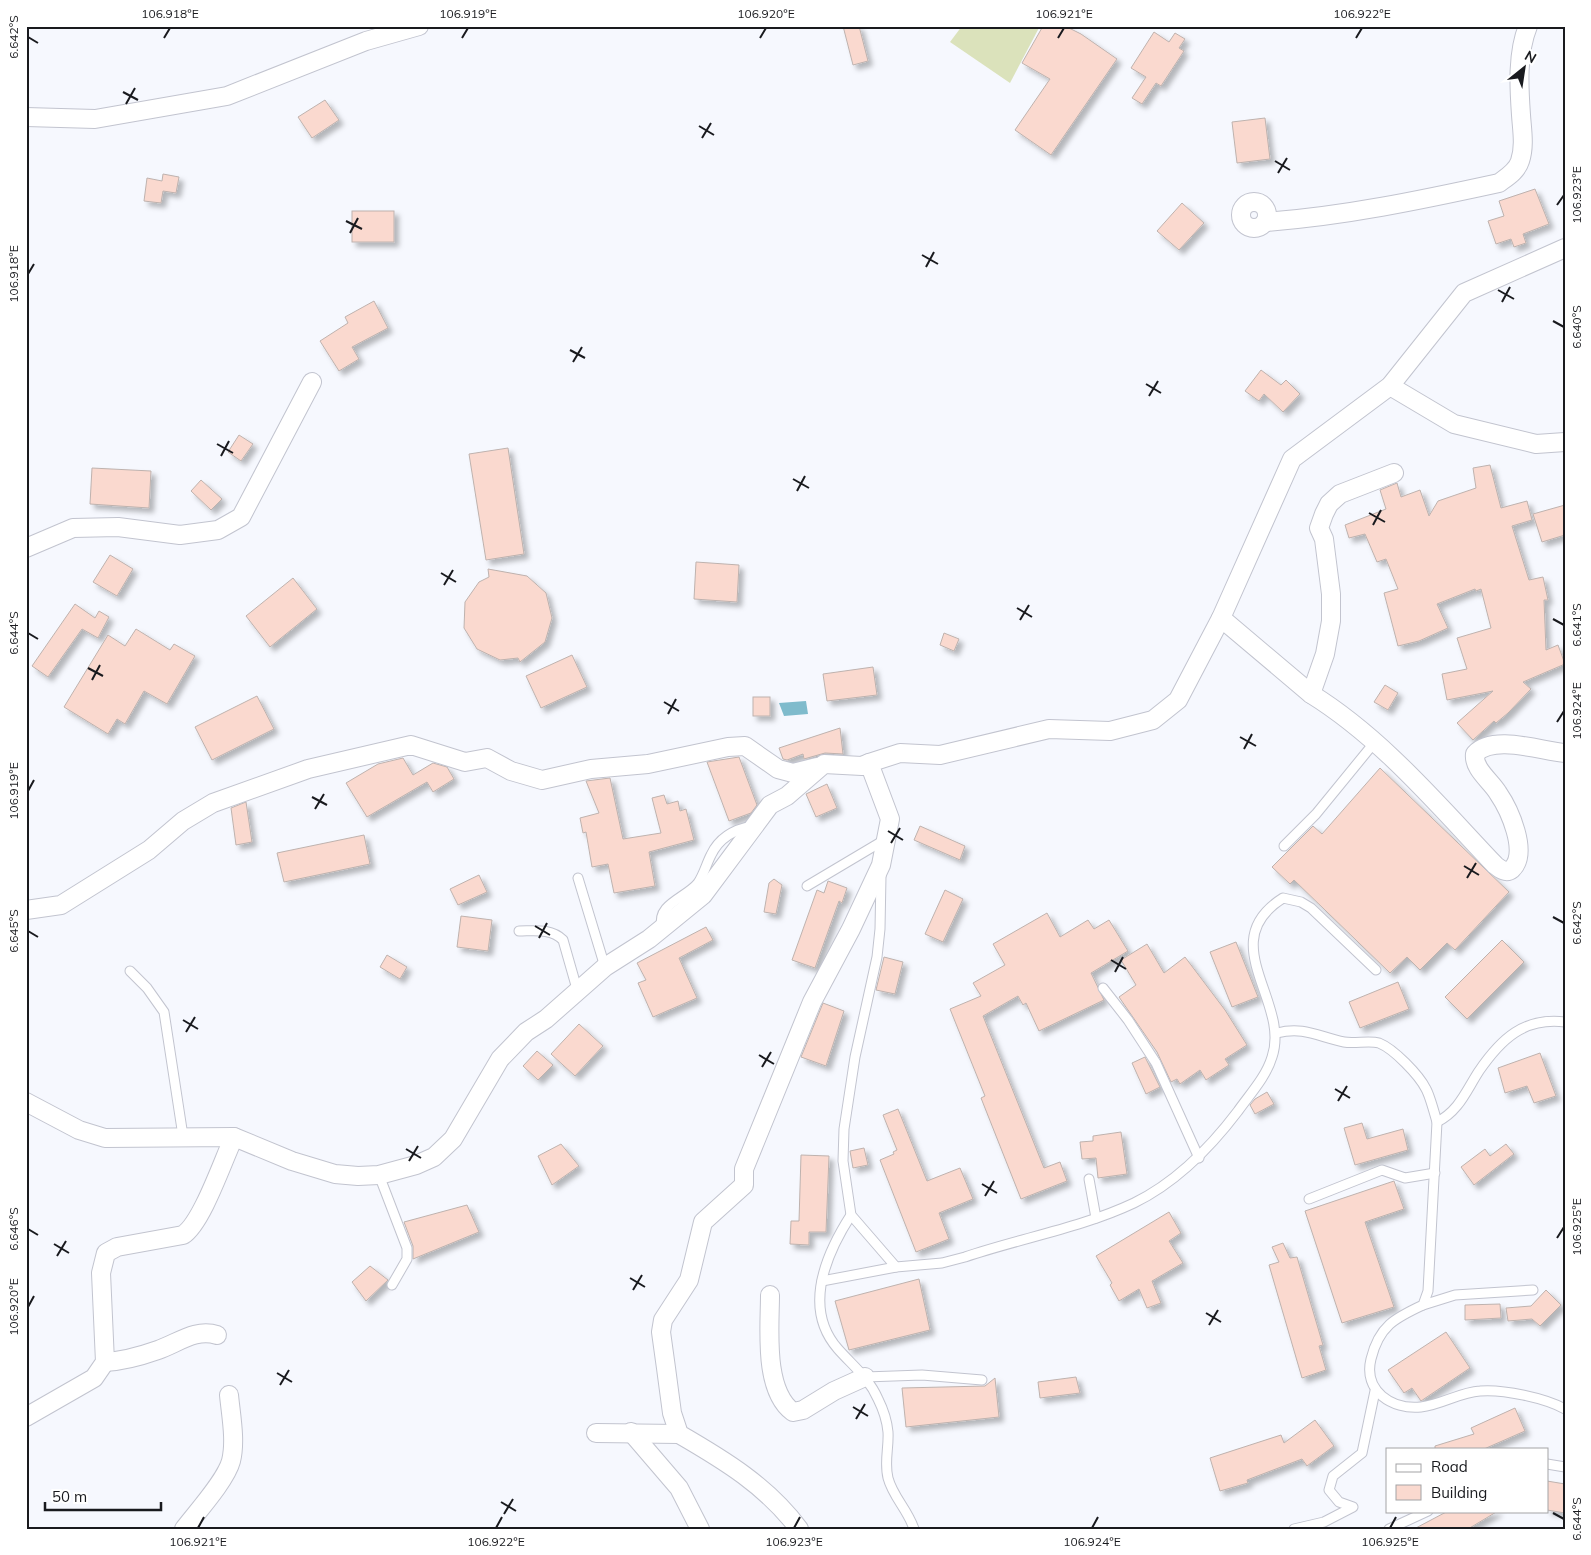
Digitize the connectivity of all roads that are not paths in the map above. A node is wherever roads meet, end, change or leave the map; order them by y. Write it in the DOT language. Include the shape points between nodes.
graph roads {
  1 [pos="418,26"];
  2 [pos="1528,26"];
  3 [pos="26,117"];
  4 [pos="1265,222"];
  5 [pos="1565,248"];
  6 [pos="312,382"];
  7 [pos="1390,386"];
  8 [pos="1565,442"];
  9 [pos="1394,473"];
  10 [pos="26,548"];
  11 [pos="1220,618"];
  12 [pos="1311,694"];
  13 [pos="1374,743"];
  14 [pos="1565,753"];
  15 [pos="870,763"];
  16 [pos="824,764"];
  17 [pos="886,839"];
  18 [pos="1284,846"];
  19 [pos="881,866"];
  20 [pos="578,878"];
  21 [pos="807,886"];
  22 [pos="26,910"];
  23 [pos="519,931"];
  24 [pos="605,967"];
  25 [pos="1376,970"];
  26 [pos="130,971"];
  27 [pos="1103,988"];
  28 [pos="577,989"];
  29 [pos="1565,1022"];
  30 [pos="1276,1033"];
  31 [pos="26,1102"];
  32 [pos="1438,1122"];
  33 [pos="183,1136"];
  34 [pos="234,1137"];
  35 [pos="1199,1158"];
  36 [pos="1435,1173"];
  37 [pos="380,1175"];
  38 [pos="1089,1179"];
  39 [pos="1308,1199"];
  40 [pos="850,1215"];
  41 [pos="1096,1218"];
  42 [pos="896,1267"];
  43 [pos="822,1281"];
  44 [pos="392,1285"];
  45 [pos="1533,1290"];
  46 [pos="770,1295"];
  47 [pos="1424,1305"];
  48 [pos="217,1335"];
  49 [pos="105,1362"];
  50 [pos="865,1377"];
  51 [pos="982,1380"];
  52 [pos="1375,1391"];
  53 [pos="229,1395"];
  54 [pos="1565,1409"];
  55 [pos="26,1417"];
  56 [pos="630,1432"];
  57 [pos="596,1433"];
  58 [pos="679,1434"];
  59 [pos="1548,1464"];
  60 [pos="1565,1468"];
  61 [pos="1426,1512"];
  62 [pos="184,1529"];
  63 [pos="700,1529"];
  64 [pos="799,1529"];
  65 [pos="914,1529"];
  66 [pos="1294,1529"];
  67 [pos="1389,1529"];
  1 -- 3 [label="street" via="366,41 228,96 95,119"];
  2 -- 4 [label="street" via="1522,44 1519,95 1523,146 1520,163 1510,176 1499,183 1374,210"];
  5 -- 7 [label="street" via="1464,293"];
  6 -- 10 [label="street" via="242,516 218,530 180,535 118,527 73,528"];
  7 -- 8 [label="street" via="1454,424 1536,444"];
  7 -- 11 [label="street" via="1292,459"];
  9 -- 12 [label="street" via="1340,494 1324,514 1319,528 1324,539 1331,621"];
  11 -- 12 [label="street"];
  11 -- 15 [label="street" via="1178,700 1153,720 1110,731 1049,729 940,755 900,753"];
  12 -- 13 [label="street"];
  13 -- 14 [label="street" via="1394,759 1503,871 1513,868 1519,854 1514,824 1497,791 1477,767 1475,754 1480,748 1506,745"];
  13 -- 18 [label="lane" via="1316,814"];
  15 -- 16 [label="street" via="862,766"];
  15 -- 17 [label="street" via="890,819"];
  16 -- 22 [label="street" via="793,774 778,769 745,746 648,764 591,769 542,780 511,771 487,758 465,762 411,745 308,769 213,803 183,821 149,850 61,905"];
  16 -- 24 [label="street" via="787,796 770,804 703,895 649,939"];
  17 -- 19 [label="street"];
  17 -- 21 [label="lane"];
  19 -- 40 [label="lane" via="880,929 842,1143"];
  19 -- 58 [label="street" via="812,1002 744,1169 744,1185 703,1222 689,1280 663,1320 661,1332 672,1412"];
  20 -- 24 [label="lane"];
  23 -- 28 [label="lane" via="558,935 563,940"];
  24 -- 28 [label="street"];
  25 -- 30 [label="lane" via="1306,905 1290,898 1279,901 1253,936 1255,962"];
  26 -- 33 [label="lane" via="164,1012"];
  27 -- 35 [label="lane" via="1156,1063"];
  28 -- 37 [label="street" via="500,1059 445,1148 416,1165"];
  29 -- 32 [label="lane" via="1549,1020 1529,1024 1513,1033 1491,1056 1453,1112"];
  30 -- 32 [label="lane" via="1290,1030 1322,1034 1345,1042 1379,1043 1405,1062 1417,1076 1427,1090"];
  30 -- 35 [label="lane" via="1273,1057 1262,1078"];
  31 -- 33 [label="street" via="79,1130 105,1138 143,1140"];
  32 -- 36 [label="lane"];
  33 -- 34 [label="street"];
  34 -- 37 [label="street" via="292,1161 335,1174"];
  34 -- 49 [label="street" via="189,1231 183,1235 117,1246 106,1253 101,1273"];
  35 -- 41 [label="lane" via="1162,1187 1136,1202"];
  36 -- 39 [label="lane" via="1405,1178 1382,1170"];
  36 -- 47 [label="lane" via="1430,1279"];
  37 -- 44 [label="lane" via="406,1248 407,1259"];
  38 -- 41 [label="lane"];
  40 -- 42 [label="lane"];
  40 -- 43 [label="lane" via="830,1250"];
  41 -- 42 [label="lane" via="942,1263"];
  42 -- 43 [label="lane"];
  43 -- 50 [label="lane" via="820,1304 825,1330"];
  45 -- 47 [label="lane" via="1455,1295"];
  46 -- 50 [label="street" via="770,1359 786,1407 793,1412 803,1410"];
  47 -- 52 [label="lane" via="1393,1319 1375,1344 1370,1374"];
  48 -- 49 [label="street" via="198,1333 158,1350"];
  49 -- 55 [label="street" via="94,1378"];
  50 -- 51 [label="lane"];
  50 -- 65 [label="lane" via="872,1385 885,1416 888,1480 894,1497"];
  52 -- 54 [label="lane" via="1393,1403 1421,1407 1480,1390 1522,1395"];
  52 -- 66 [label="lane" via="1362,1453 1333,1476 1330,1490 1339,1502 1353,1507 1324,1522"];
  53 -- 62 [label="street" via="231,1461"];
  56 -- 57 [label="street"];
  56 -- 58 [label="street"];
  56 -- 63 [label="street" via="680,1488"];
  58 -- 64 [label="street" via="751,1479 772,1497"];
  59 -- 60 [label="lane"];
  61 -- 67 [label="lane"];
}
